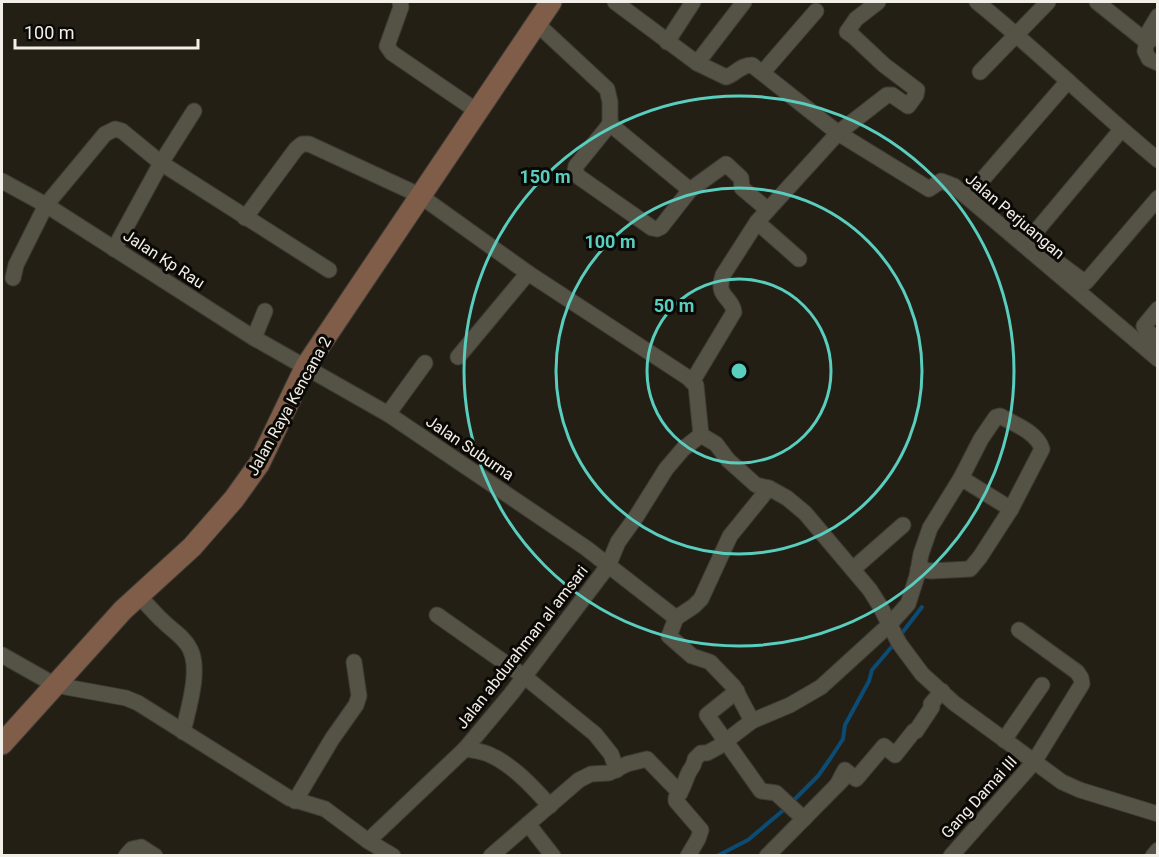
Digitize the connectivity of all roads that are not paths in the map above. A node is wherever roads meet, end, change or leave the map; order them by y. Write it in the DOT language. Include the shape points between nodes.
graph roads {
  1 [pos="400,2"];
  2 [pos="551,2"];
  3 [pos="615,2"];
  4 [pos="693,2"];
  5 [pos="744,2"];
  6 [pos="878,2"];
  7 [pos="977,2"];
  8 [pos="1048,2"];
  9 [pos="1097,2"];
  10 [pos="816,11"];
  11 [pos="1158,16"];
  12 [pos="535,22"];
  13 [pos="1018,34"];
  14 [pos="1152,39"];
  15 [pos="667,42"];
  16 [pos="697,63"];
  17 [pos="1158,63"];
  18 [pos="763,72"];
  19 [pos="980,72"];
  20 [pos="1068,81"];
  21 [pos="194,111"];
  22 [pos="477,111"];
  23 [pos="610,124"];
  24 [pos="1121,130"];
  25 [pos="838,133"];
  26 [pos="1158,160"];
  27 [pos="161,164"];
  28 [pos="2,181"];
  29 [pos="690,190"];
  30 [pos="419,195"];
  31 [pos="969,195"];
  32 [pos="1158,198"];
  33 [pos="46,205"];
  34 [pos="762,216"];
  35 [pos="245,218"];
  36 [pos="114,249"];
  37 [pos="799,259"];
  38 [pos="329,270"];
  39 [pos="528,273"];
  40 [pos="13,278"];
  41 [pos="1158,309"];
  42 [pos="266,311"];
  43 [pos="254,338"];
  44 [pos="1158,340"];
  45 [pos="458,357"];
  46 [pos="1158,359"];
  47 [pos="425,363"];
  48 [pos="306,366"];
  49 [pos="692,382"];
  50 [pos="388,414"];
  51 [pos="701,435"];
  52 [pos="961,478"];
  53 [pos="769,488"];
  54 [pos="1011,509"];
  55 [pos="903,525"];
  56 [pos="608,566"];
  57 [pos="853,569"];
  58 [pos="918,569"];
  59 [pos="138,595"];
  60 [pos="437,615"];
  61 [pos="676,618"];
  62 [pos="1019,630"];
  63 [pos="894,635"];
  64 [pos="2,655"];
  65 [pos="354,662"];
  66 [pos="525,677"];
  67 [pos="55,685"];
  68 [pos="1042,685"];
  69 [pos="737,691"];
  70 [pos="942,691"];
  71 [pos="752,721"];
  72 [pos="183,732"];
  73 [pos="1004,740"];
  74 [pos="724,741"];
  75 [pos="2,744"];
  76 [pos="465,749"];
  77 [pos="1034,762"];
  78 [pos="617,770"];
  79 [pos="680,793"];
  80 [pos="295,801"];
  81 [pos="550,806"];
  82 [pos="795,811"];
  83 [pos="1158,814"];
  84 [pos="528,824"];
  85 [pos="368,841"];
  86 [pos="1158,850"];
  87 [pos="126,855"];
  88 [pos="155,855"];
  89 [pos="393,855"];
  90 [pos="491,855"];
  91 [pos="553,855"];
  92 [pos="688,855"];
  93 [pos="767,855"];
  94 [pos="951,855"];
  95 [pos="1153,855"];
  1 -- 22 [label="street" via="387,46"];
  2 -- 12 [label="street, Jalan Raya Kencana 2"];
  3 -- 15 [label="street"];
  4 -- 15 [label="street"];
  5 -- 16 [label="street"];
  6 -- 25 [label="street" via="856,19 847,32 916,90 916,95 908,106 887,95"];
  7 -- 13 [label="street"];
  8 -- 13 [label="street"];
  9 -- 14 [label="street"];
  10 -- 18 [label="street"];
  11 -- 14 [label="street" via="1149,31"];
  12 -- 22 [label="street, Jalan Raya Kencana 2"];
  12 -- 23 [label="street" via="607,89"];
  13 -- 19 [label="street"];
  13 -- 20 [label="street"];
  14 -- 17 [label="street" via="1146,55"];
  15 -- 16 [label="street"];
  16 -- 18 [label="street" via="726,77 747,65"];
  18 -- 25 [label="street"];
  20 -- 24 [label="street"];
  20 -- 31 [label="street"];
  21 -- 27 [label="street"];
  22 -- 30 [label="street, Jalan Raya Kencana 2"];
  23 -- 29 [label="street"];
  23 -- 29 [label="street" via="576,166 579,177 657,229"];
  24 -- 26 [label="street"];
  24 -- 32 [label="street" via="1032,236 1032,243 1086,282"];
  25 -- 34 [label="street"];
  25 -- 46 [label="street, Jalan Perjuangan" via="929,189 941,181 954,186"];
  27 -- 33 [label="street" via="115,129 105,134"];
  27 -- 35 [label="street"];
  27 -- 36 [label="street"];
  28 -- 33 [label="street, Jalan Kp Rau"];
  29 -- 34 [label="street" via="726,164 741,178 742,188"];
  30 -- 35 [label="street" via="302,144"];
  30 -- 39 [label="street"];
  30 -- 48 [label="street, Jalan Raya Kencana 2"];
  33 -- 36 [label="street, Jalan Kp Rau"];
  33 -- 40 [label="street"];
  34 -- 37 [label="street"];
  34 -- 49 [label="street" via="723,275 721,293 734,312"];
  35 -- 38 [label="street"];
  36 -- 43 [label="street, Jalan Kp Rau"];
  39 -- 45 [label="street"];
  39 -- 49 [label="street"];
  41 -- 44 [label="street" via="1144,326"];
  42 -- 43 [label="street"];
  43 -- 48 [label="street, Jalan Kp Rau"];
  47 -- 50 [label="street"];
  48 -- 50 [label="street, Jalan Suburna"];
  48 -- 59 [label="street, Jalan Raya Kencana 2" via="259,464 234,499 192,547"];
  49 -- 51 [label="street" via="696,385"];
  50 -- 56 [label="street, Jalan Suburna"];
  51 -- 53 [label="street" via="716,444 756,485"];
  51 -- 56 [label="street, Jalan abdurahman al amsari" via="666,469 618,542"];
  52 -- 54 [label="street"];
  52 -- 54 [label="street" via="996,417 1028,433 1040,442 1042,449"];
  52 -- 58 [label="street" via="930,528"];
  53 -- 57 [label="street" via="805,513"];
  53 -- 61 [label="street" via="730,536 701,599"];
  54 -- 58 [label="street" via="972,568"];
  55 -- 57 [label="street"];
  56 -- 61 [label="street, Jalan Suburna"];
  56 -- 66 [label="street, Jalan abdurahman al amsari"];
  57 -- 63 [label="street" via="880,606"];
  58 -- 63 [label="street"];
  59 -- 67 [label="street, Jalan Raya Kencana 2"];
  59 -- 72 [label="street" via="191,650 193,684"];
  60 -- 66 [label="street"];
  61 -- 69 [label="street" via="669,636 692,656 710,662"];
  62 -- 77 [label="street, Gang Damai III" via="1077,672 1082,681"];
  63 -- 70 [label="street" via="922,674"];
  63 -- 71 [label="street" via="821,687"];
  64 -- 67 [label="street"];
  65 -- 80 [label="street" via="359,688 357,705"];
  66 -- 76 [label="street, Jalan abdurahman al amsari"];
  66 -- 78 [label="street" via="596,734"];
  67 -- 72 [label="street" via="126,698"];
  67 -- 75 [label="street, Jalan Raya Kencana 2"];
  68 -- 73 [label="street"];
  69 -- 71 [label="street"];
  69 -- 74 [label="street" via="707,715"];
  70 -- 73 [label="street"];
  70 -- 82 [label="street" via="924,722 895,755 884,746 856,779 845,770 842,781"];
  71 -- 74 [label="street"];
  72 -- 80 [label="street"];
  73 -- 77 [label="street"];
  74 -- 79 [label="street" via="695,759"];
  74 -- 82 [label="street" via="761,791 776,793"];
  76 -- 81 [label="street" via="488,753 503,762"];
  76 -- 85 [label="street, Jalan abdurahman al amsari"];
  77 -- 83 [label="street" via="1080,790"];
  77 -- 94 [label="street, Gang Damai III"];
  78 -- 79 [label="street" via="646,759"];
  78 -- 81 [label="street" via="579,780"];
  79 -- 92 [label="street" via="676,801 701,830"];
  80 -- 85 [label="street" via="325,809"];
  81 -- 84 [label="street"];
  82 -- 93 [label="street"];
  84 -- 90 [label="street"];
  84 -- 91 [label="street"];
  85 -- 89 [label="street"];
  86 -- 95 [label="street"];
  87 -- 88 [label="street" via="141,847"];
}
